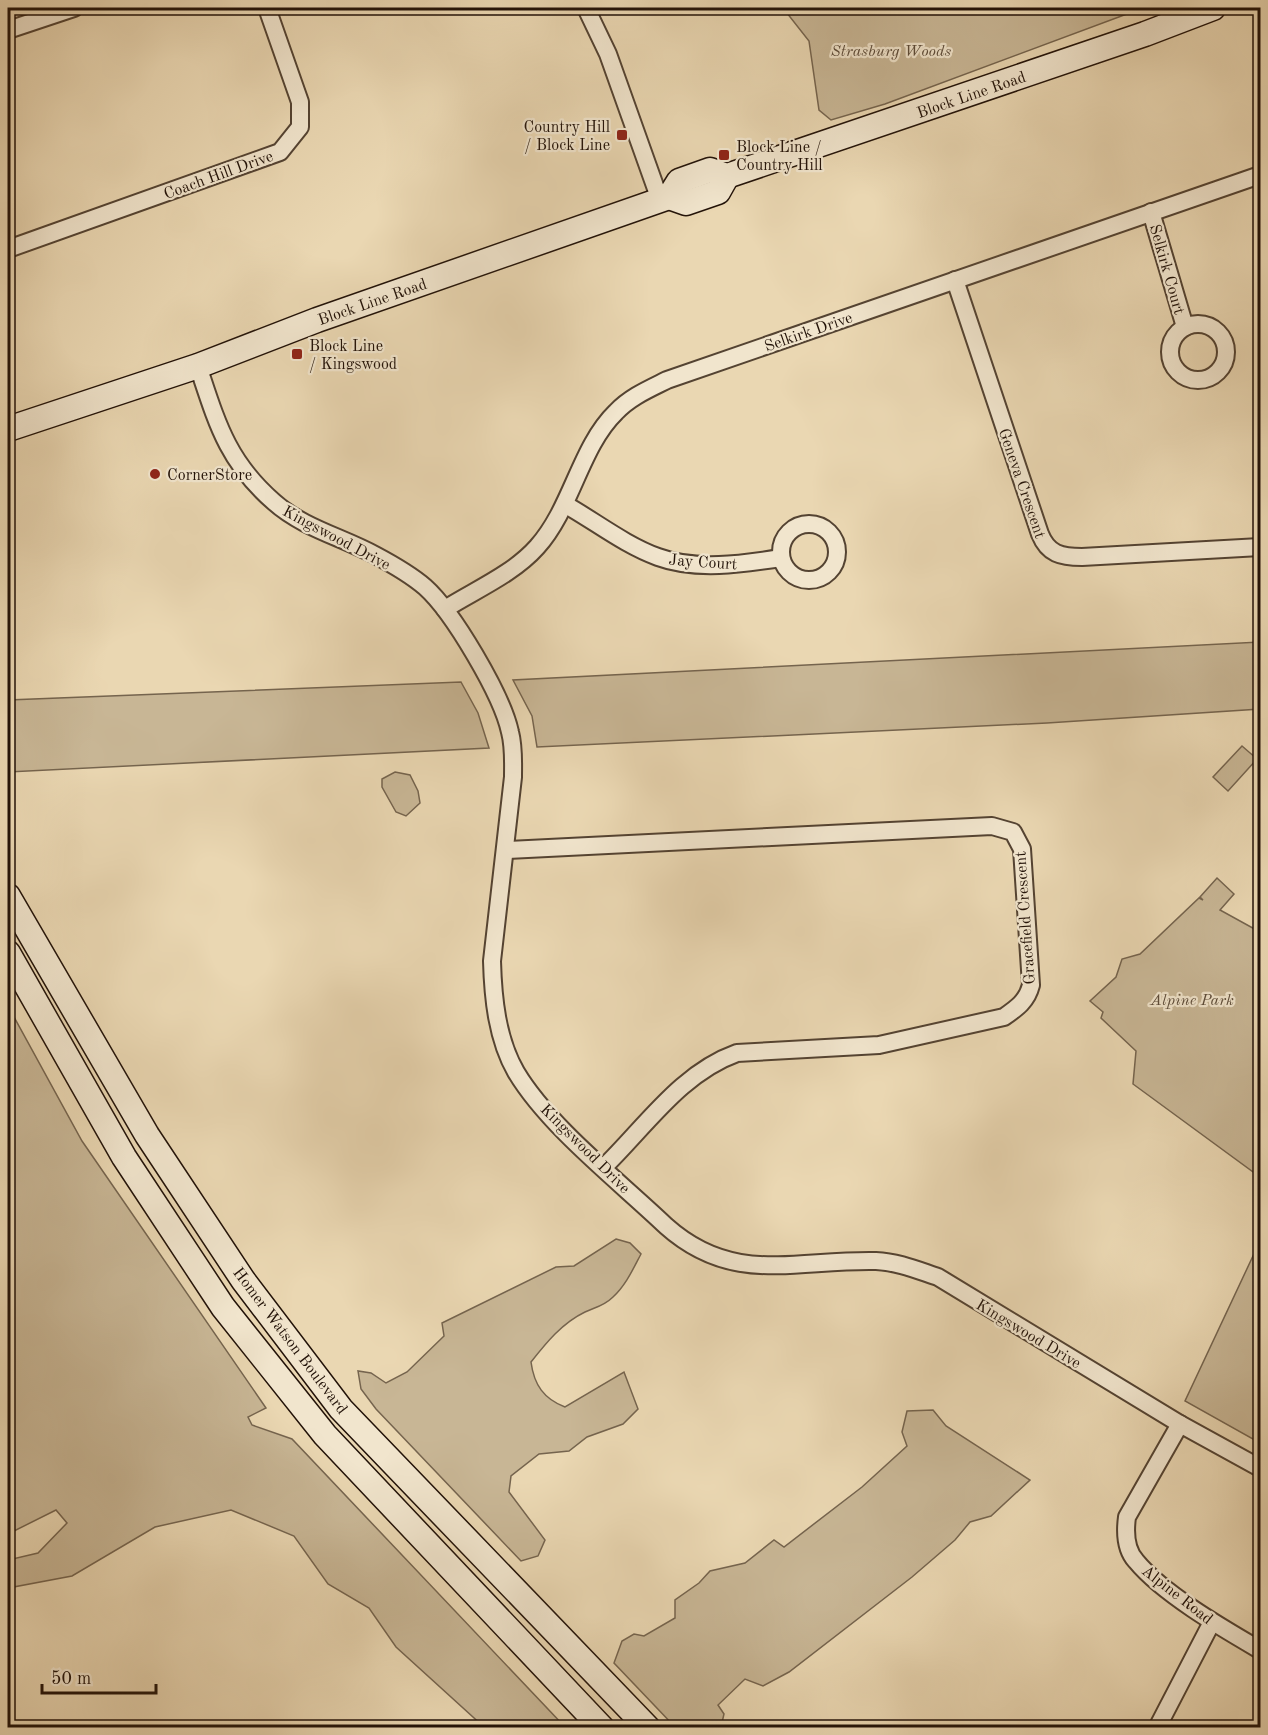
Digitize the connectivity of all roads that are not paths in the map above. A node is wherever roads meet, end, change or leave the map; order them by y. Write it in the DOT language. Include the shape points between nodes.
graph roads {
  1 [pos="74,8"];
  2 [pos="267,8"];
  3 [pos="586,8"];
  4 [pos="1213,8"];
  5 [pos="8,30"];
  6 [pos="1260,175"];
  7 [pos="665,198"];
  8 [pos="1151,212"];
  9 [pos="8,249"];
  10 [pos="955,280"];
  11 [pos="1185,327"];
  12 [pos="198,366"];
  13 [pos="8,429"];
  14 [pos="566,505"];
  15 [pos="1260,547"];
  16 [pos="781,558"];
  17 [pos="445,609"];
  18 [pos="507,850"];
  19 [pos="8,896"];
  20 [pos="8,953"];
  21 [pos="604,1167"];
  22 [pos="1180,1424"];
  23 [pos="1260,1468"];
  24 [pos="1212,1622"];
  25 [pos="1260,1650"];
  26 [pos="602,1728"];
  27 [pos="648,1728"];
  28 [pos="1157,1728"];
  1 -- 5 [label="street"];
  2 -- 9 [label="street, Coach Hill Drive" via="300,102 300,127 280,152"];
  3 -- 7 [label="street"];
  4 -- 7 [label="main road, Block Line Road" via="727,177 717,192 686,203"];
  6 -- 8 [label="street, Selkirk Drive"];
  7 -- 12 [label="main road, Block Line Road"];
  8 -- 10 [label="street, Selkirk Drive"];
  8 -- 11 [label="street, Selkirk Court"];
  10 -- 14 [label="street, Selkirk Drive" via="642,392 609,419"];
  10 -- 15 [label="street, Geneva Crescent" via="1045,546 1053,553 1082,557"];
  12 -- 13 [label="main road, Block Line Road"];
  12 -- 17 [label="street, Kingswood Drive" via="228,449 275,503 297,519 392,565 425,587"];
  14 -- 16 [label="street, Jay Court" via="659,558 708,565"];
  14 -- 17 [label="street, Selkirk Drive" via="537,547 511,569"];
  17 -- 18 [label="street, Kingswood Drive" via="489,682 510,732 513,777"];
  18 -- 21 [label="street, Kingswood Drive" via="492,961 497,1020 516,1072 546,1111"];
  18 -- 21 [label="street, Gracefield Crescent" via="992,826 1013,832 1022,849 1031,985 1020,1007 1004,1017 879,1045 737,1053 715,1061 693,1074"];
  19 -- 27 [label="main road, Homer Watson Boulevard" via="147,1135 243,1280 341,1409"];
  20 -- 26 [label="main road, Homer Watson Boulevard" via="124,1157 223,1307 325,1435"];
  21 -- 22 [label="street, Kingswood Drive" via="681,1240 705,1254 732,1264 750,1265 877,1261 904,1264 938,1277"];
  22 -- 23 [label="street, Kingswood Drive"];
  22 -- 24 [label="street, Alpine Road" via="1127,1517 1127,1545 1135,1561"];
  24 -- 25 [label="street, Alpine Road"];
  24 -- 28 [label="street"];
}
